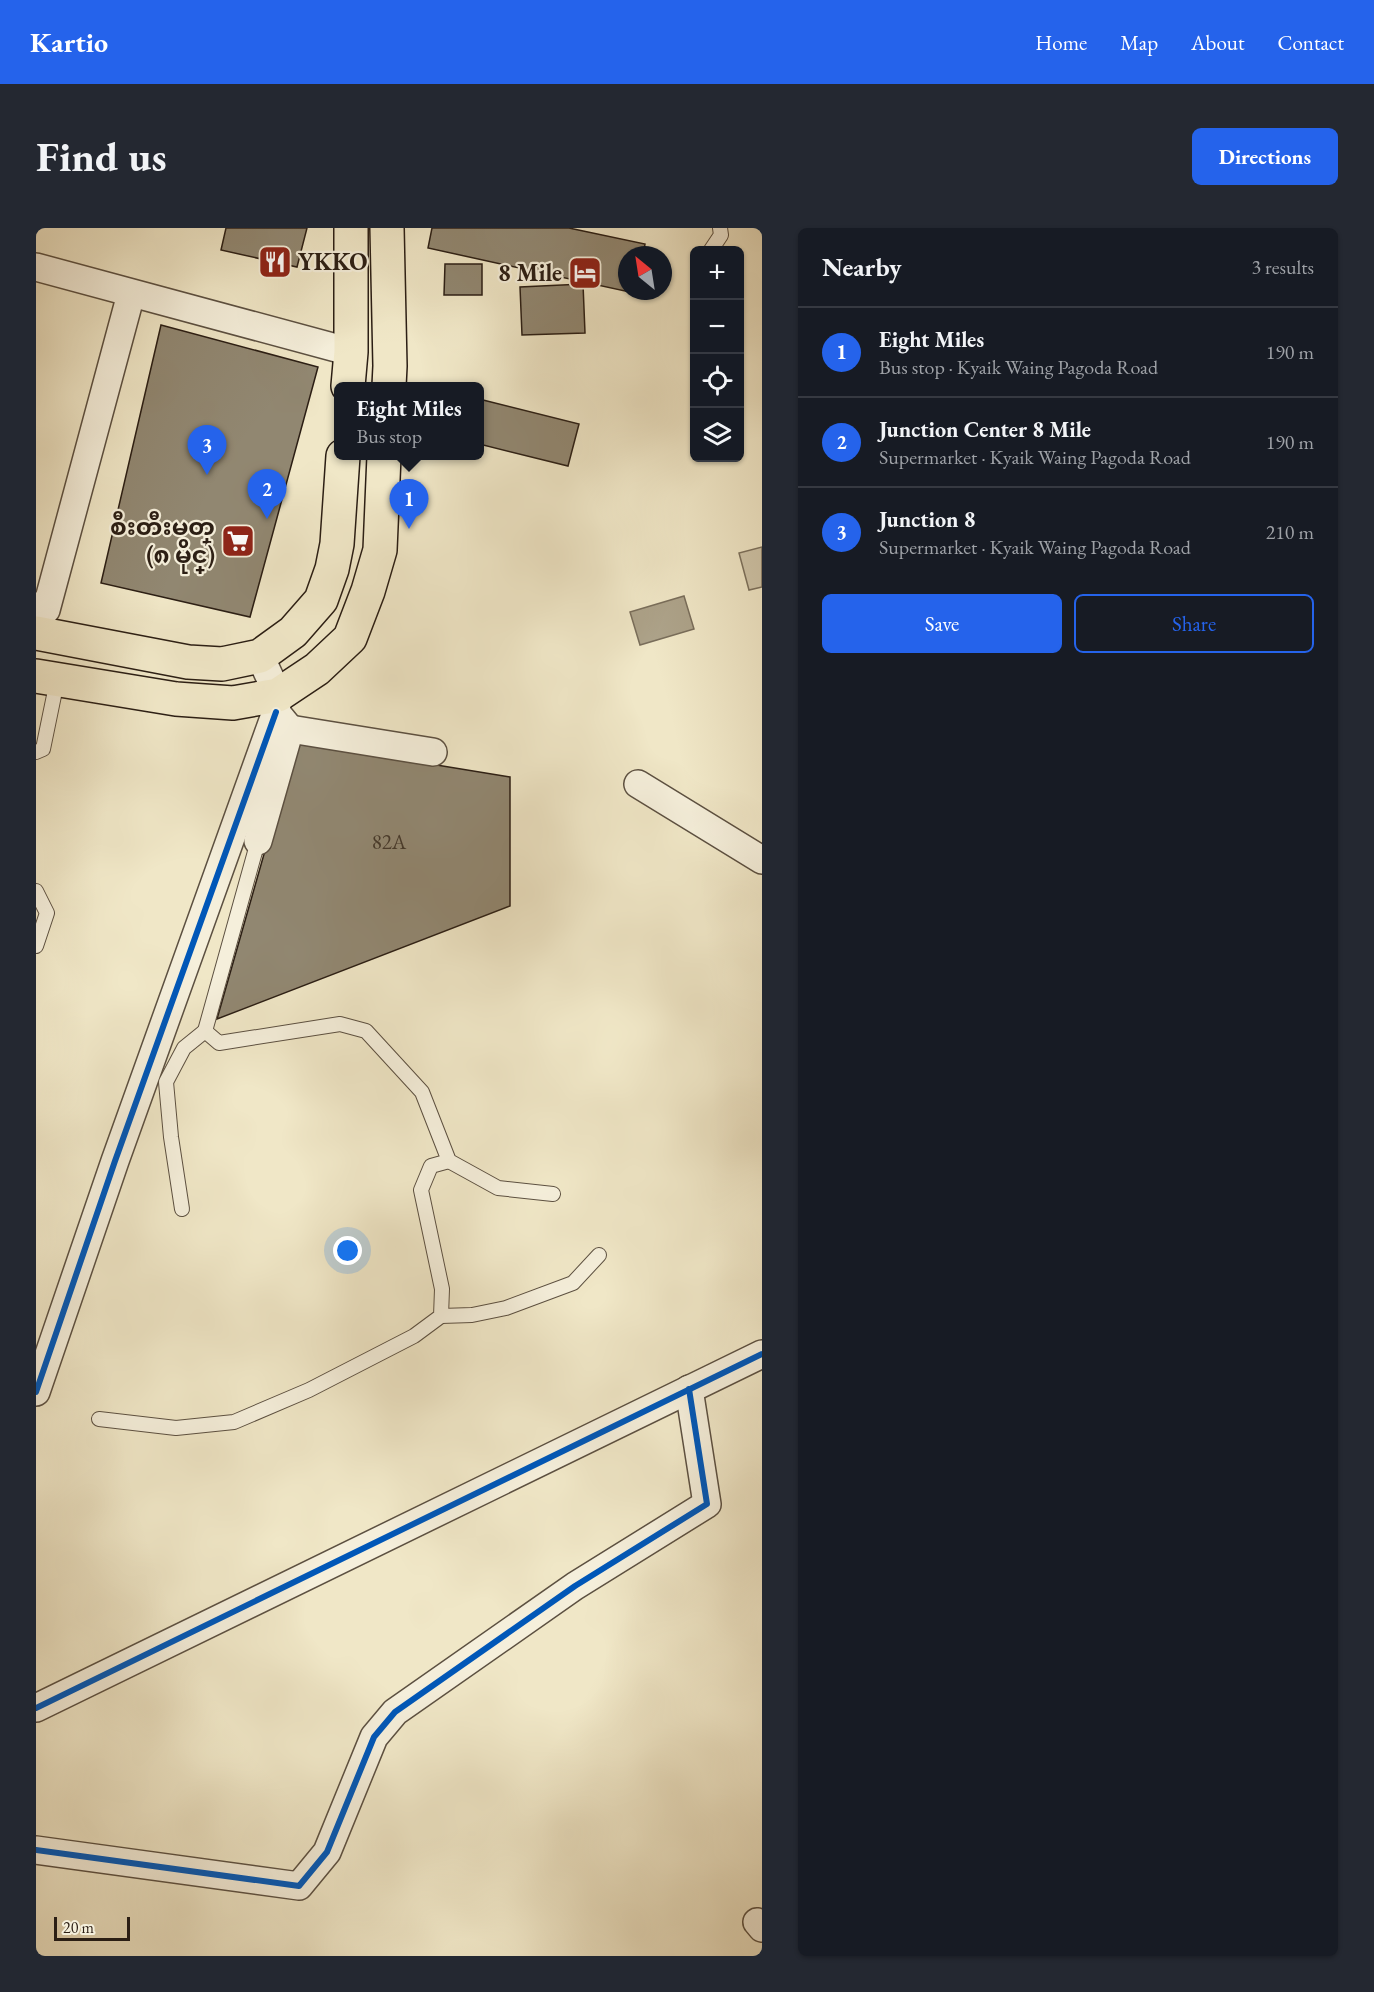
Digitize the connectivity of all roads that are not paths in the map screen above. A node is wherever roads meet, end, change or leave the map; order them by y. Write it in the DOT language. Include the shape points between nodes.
graph roads {
  1 [pos="351,228"];
  2 [pos="387,228"];
  3 [pos="720,228"];
  4 [pos="714,246"];
  5 [pos="36,267"];
  6 [pos="131,294"];
  7 [pos="351,352"];
  8 [pos="348,382"];
  9 [pos="389,382"];
  10 [pos="343,460"];
  11 [pos="384,460"];
  12 [pos="36,606"];
  13 [pos="36,633"];
  14 [pos="260,656"];
  15 [pos="47,678"];
  16 [pos="282,712"];
  17 [pos="36,752"];
  18 [pos="433,752"];
  19 [pos="638,784"];
  20 [pos="258,841"];
  21 [pos="762,860"];
  22 [pos="36,891"];
  23 [pos="36,946"];
  24 [pos="205,1031"];
  25 [pos="449,1161"];
  26 [pos="554,1194"];
  27 [pos="182,1209"];
  28 [pos="599,1255"];
  29 [pos="441,1316"];
  30 [pos="762,1354"];
  31 [pos="689,1389"];
  32 [pos="36,1392"];
  33 [pos="99,1419"];
  34 [pos="36,1708"];
  35 [pos="36,1850"];
  1 -- 7 [label="main road"];
  2 -- 9 [label="main road"];
  3 -- 4 [label="lane" via="721,235"];
  5 -- 6 [label="street"];
  6 -- 7 [label="street"];
  6 -- 12 [label="street" via="46,610"];
  7 -- 8 [label="main road"];
  10 -- 14 [label="main road" via="337,544 321,600 293,632"];
  11 -- 16 [label="main road" via="380,550 369,591 350,638 317,669"];
  13 -- 14 [label="main road" via="188,663 222,664"];
  14 -- 16 [label="street"];
  15 -- 16 [label="main road"];
  15 -- 17 [label="lane" via="43,748"];
  16 -- 18 [label="street"];
  16 -- 20 [label="street"];
  16 -- 32 [label="street" via="115,1161"];
  19 -- 21 [label="street"];
  20 -- 24 [label="lane"];
  22 -- 23 [label="lane" via="46,912"];
  24 -- 25 [label="lane" via="219,1043 340,1024 366,1031 422,1092"];
  24 -- 27 [label="lane" via="184,1048 166,1082"];
  25 -- 26 [label="lane" via="498,1188"];
  25 -- 29 [label="lane" via="431,1166 421,1190 442,1289"];
  28 -- 29 [label="lane" via="573,1283 506,1308"];
  29 -- 33 [label="lane" via="414,1336 309,1390 234,1422 176,1428"];
  30 -- 31 [label="street"];
  31 -- 34 [label="street"];
  31 -- 35 [label="street" via="707,1504 575,1586 395,1712 374,1737 327,1852 299,1886"];
}
